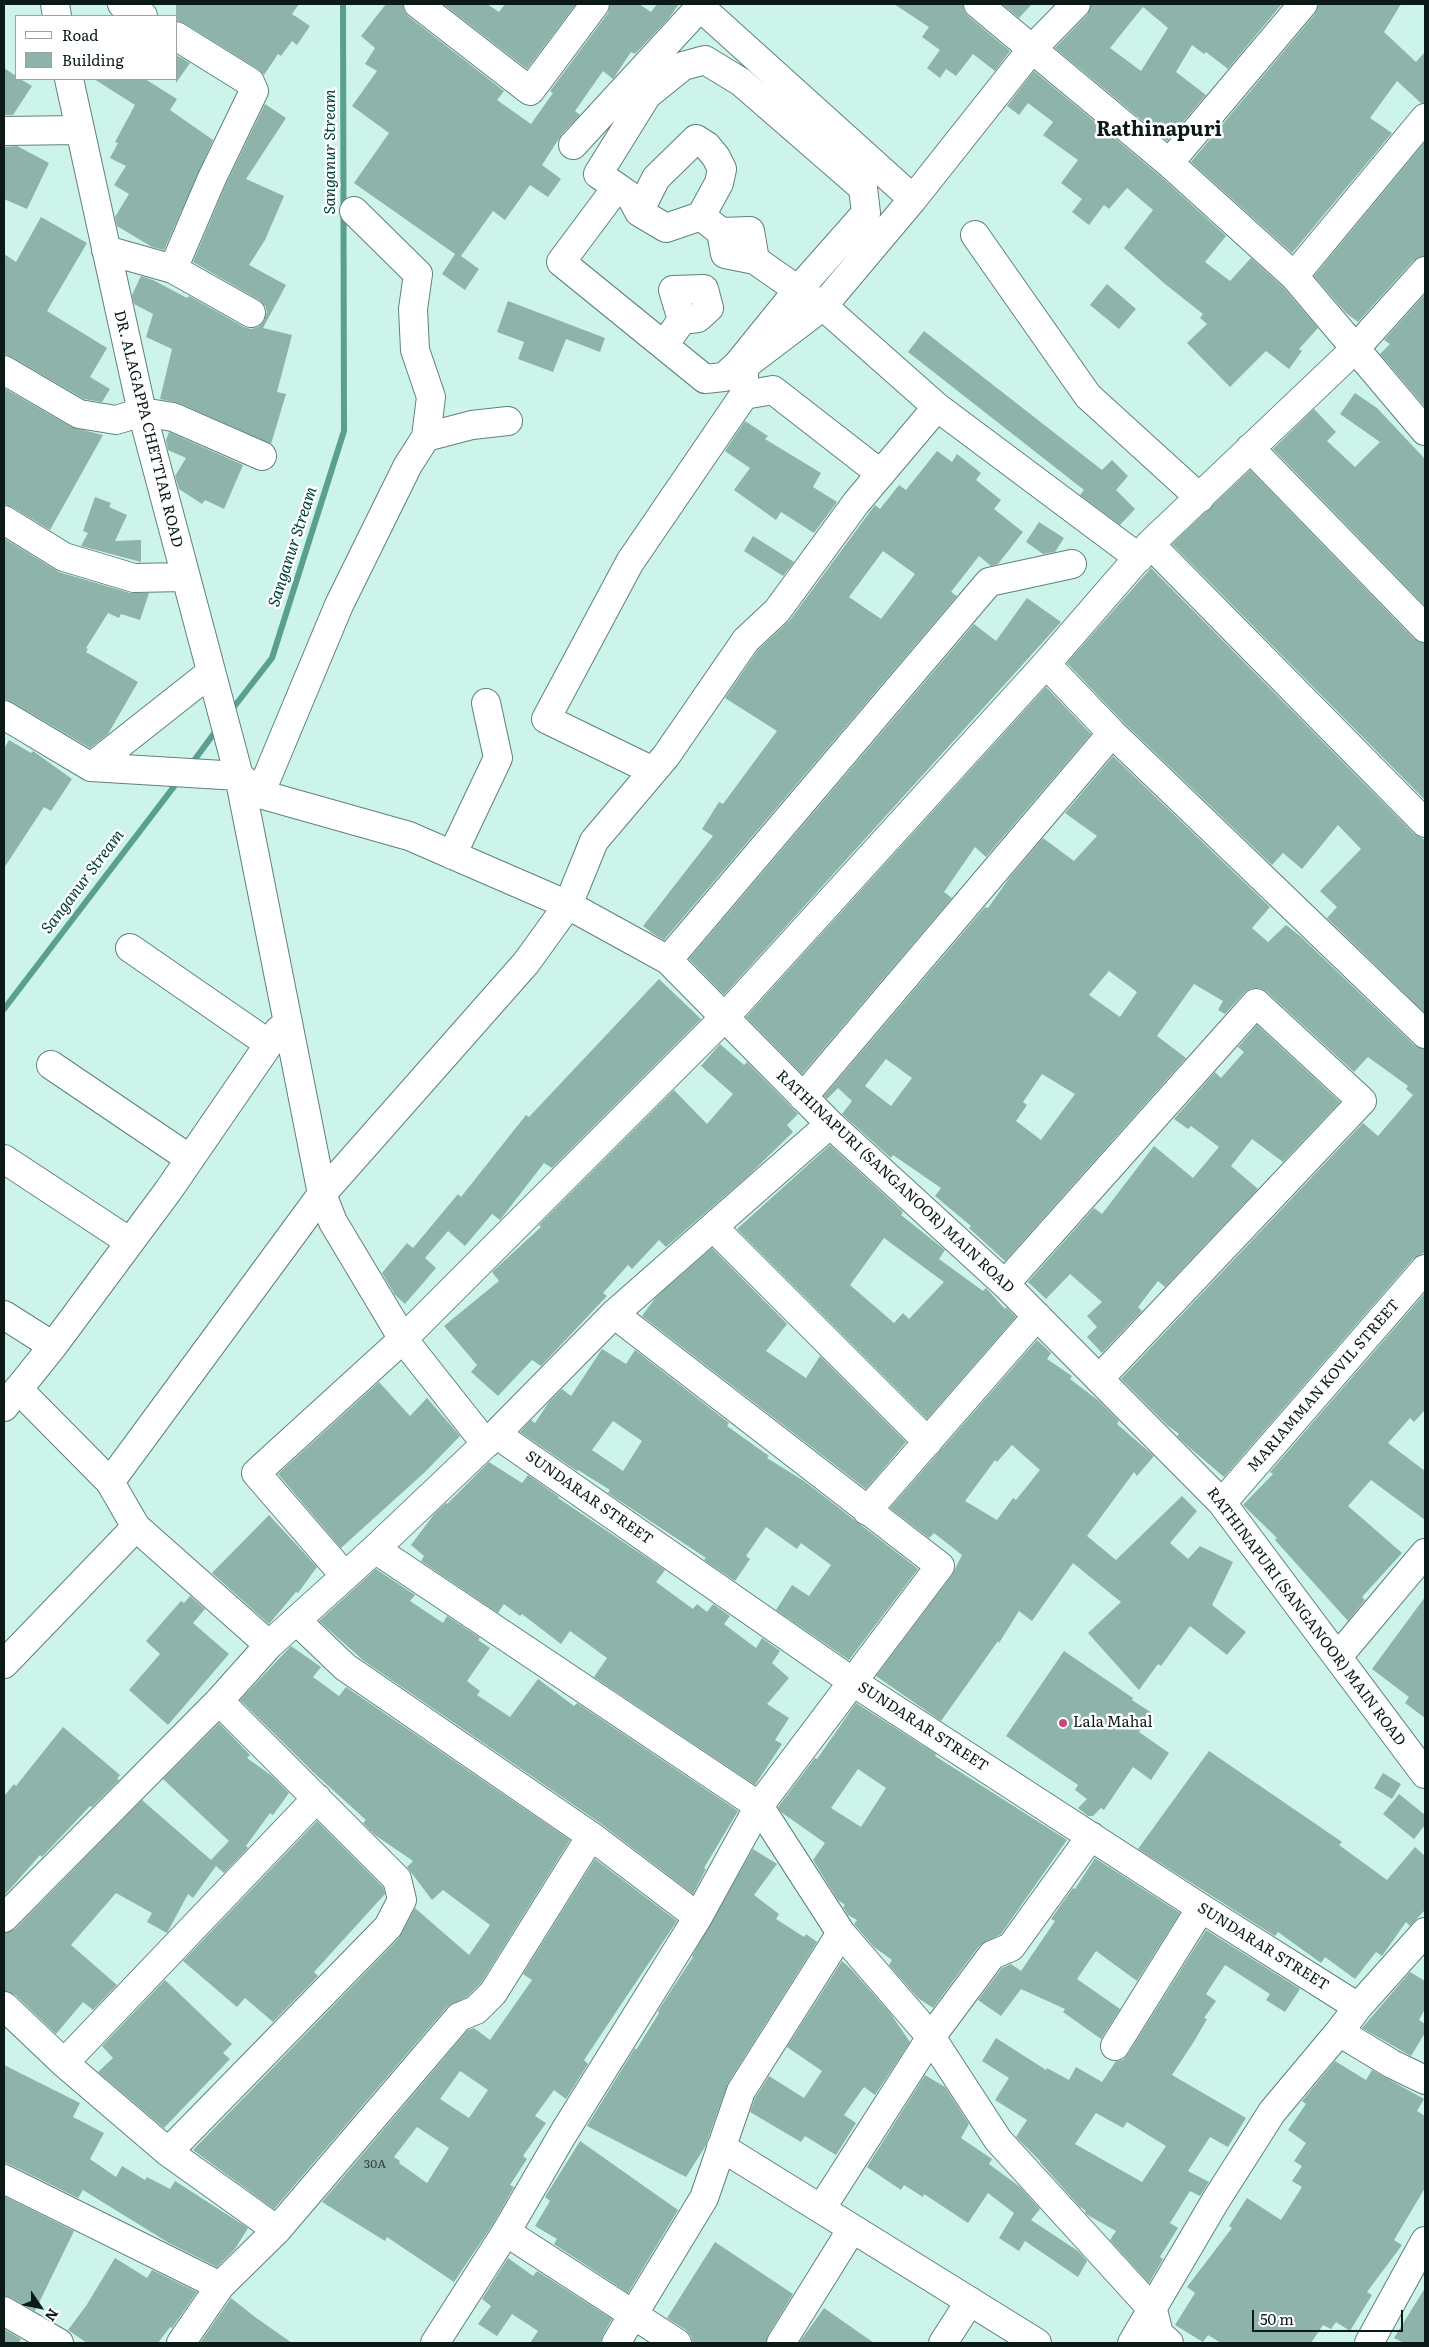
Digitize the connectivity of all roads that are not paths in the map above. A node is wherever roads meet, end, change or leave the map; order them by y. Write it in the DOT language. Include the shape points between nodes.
graph roads {
  1 [pos="122,4"];
  2 [pos="418,4"];
  3 [pos="595,4"];
  4 [pos="978,4"];
  5 [pos="1076,4"];
  6 [pos="1303,4"];
  7 [pos="699,5"];
  8 [pos="142,15"];
  9 [pos="178,37"];
  10 [pos="1032,49"];
  11 [pos="69,80"];
  12 [pos="1425,118"];
  13 [pos="80,130"];
  14 [pos="4,131"];
  15 [pos="573,145"];
  16 [pos="1169,163"];
  17 [pos="617,187"];
  18 [pos="913,199"];
  19 [pos="354,211"];
  20 [pos="639,212"];
  21 [pos="711,224"];
  22 [pos="975,235"];
  23 [pos="106,250"];
  24 [pos="173,268"];
  25 [pos="1425,272"];
  26 [pos="1294,276"];
  27 [pos="798,290"];
  28 [pos="823,306"];
  29 [pos="251,313"];
  30 [pos="682,320"];
  31 [pos="664,345"];
  32 [pos="1356,349"];
  33 [pos="4,370"];
  34 [pos="744,395"];
  35 [pos="937,407"];
  36 [pos="142,412"];
  37 [pos="508,421"];
  38 [pos="1425,431"];
  39 [pos="426,437"];
  40 [pos="1250,448"];
  41 [pos="262,456"];
  42 [pos="881,474"];
  43 [pos="1200,498"];
  44 [pos="4,520"];
  45 [pos="1145,551"];
  46 [pos="1072,564"];
  47 [pos="185,577"];
  48 [pos="1425,628"];
  49 [pos="1046,664"];
  50 [pos="211,678"];
  51 [pos="486,703"];
  52 [pos="4,715"];
  53 [pos="1112,733"];
  54 [pos="91,766"];
  55 [pos="653,772"];
  56 [pos="230,776"];
  57 [pos="260,794"];
  58 [pos="1425,823"];
  59 [pos="452,855"];
  60 [pos="568,905"];
  61 [pos="130,948"];
  62 [pos="668,960"];
  63 [pos="724,1017"];
  64 [pos="287,1019"];
  65 [pos="1425,1034"];
  66 [pos="269,1044"];
  67 [pos="52,1065"];
  68 [pos="803,1097"];
  69 [pos="830,1124"];
  70 [pos="4,1159"];
  71 [pos="190,1159"];
  72 [pos="322,1194"];
  73 [pos="713,1227"];
  74 [pos="130,1242"];
  75 [pos="1425,1269"];
  76 [pos="1005,1284"];
  77 [pos="614,1314"];
  78 [pos="4,1315"];
  79 [pos="1038,1316"];
  80 [pos="403,1339"];
  81 [pos="53,1346"];
  82 [pos="1099,1379"];
  83 [pos="11,1398"];
  84 [pos="491,1439"];
  85 [pos="928,1442"];
  86 [pos="110,1482"];
  87 [pos="1222,1502"];
  88 [pos="867,1511"];
  89 [pos="136,1527"];
  90 [pos="375,1549"];
  91 [pos="1425,1553"];
  92 [pos="345,1576"];
  93 [pos="297,1621"];
  94 [pos="269,1645"];
  95 [pos="1346,1647"];
  96 [pos="4,1664"];
  97 [pos="854,1682"];
  98 [pos="219,1701"];
  99 [pos="1425,1753"];
  100 [pos="1425,1774"];
  101 [pos="1425,1795"];
  102 [pos="317,1798"];
  103 [pos="759,1806"];
  104 [pos="591,1836"];
  105 [pos="1091,1836"];
  106 [pos="1201,1908"];
  107 [pos="698,1917"];
  108 [pos="4,1918"];
  109 [pos="1425,1932"];
  110 [pos="841,1933"];
  111 [pos="4,2006"];
  112 [pos="1358,2007"];
  113 [pos="1339,2032"];
  114 [pos="931,2037"];
  115 [pos="1115,2046"];
  116 [pos="64,2063"];
  117 [pos="1425,2080"];
  118 [pos="721,2147"];
  119 [pos="168,2152"];
  120 [pos="4,2179"];
  121 [pos="821,2209"];
  122 [pos="852,2229"];
  123 [pos="277,2230"];
  124 [pos="506,2232"];
  125 [pos="1425,2241"];
  126 [pos="220,2286"];
  127 [pos="970,2301"];
  128 [pos="1152,2310"];
  129 [pos="4,2311"];
  130 [pos="633,2314"];
  131 [pos="59,2343"];
  132 [pos="181,2343"];
  133 [pos="435,2343"];
  134 [pos="616,2343"];
  135 [pos="677,2343"];
  136 [pos="781,2343"];
  137 [pos="943,2343"];
  138 [pos="1037,2343"];
  139 [pos="1132,2343"];
  140 [pos="1169,2343"];
  141 [pos="1369,2343"];
  1 -- 8 [label="street"];
  2 -- 3 [label="street" via="530,91"];
  4 -- 10 [label="street"];
  5 -- 10 [label="street"];
  6 -- 16 [label="street"];
  7 -- 15 [label="street"];
  7 -- 18 [label="street"];
  9 -- 24 [label="street" via="250,82 254,91"];
  10 -- 16 [label="street"];
  10 -- 18 [label="street"];
  11 -- 13 [label="street, DR. ALAGAPPA CHETTIAR ROAD"];
  12 -- 26 [label="street"];
  13 -- 14 [label="street"];
  13 -- 23 [label="street, DR. ALAGAPPA CHETTIAR ROAD"];
  16 -- 26 [label="street"];
  17 -- 20 [label="street" via="631,197"];
  17 -- 27 [label="street" via="598,174 647,95 683,66 705,60 741,82 863,188 866,214"];
  17 -- 31 [label="street" via="561,262"];
  18 -- 28 [label="street"];
  19 -- 39 [label="street" via="418,274 413,309 416,350 431,398"];
  20 -- 21 [label="street" via="666,228"];
  20 -- 21 [label="street" via="656,178 696,140 716,156 722,169"];
  21 -- 27 [label="street" via="725,254 755,260"];
  22 -- 43 [label="street" via="1088,396"];
  23 -- 24 [label="street"];
  23 -- 36 [label="street, DR. ALAGAPPA CHETTIAR ROAD"];
  24 -- 29 [label="street"];
  25 -- 32 [label="street"];
  26 -- 32 [label="street"];
  27 -- 28 [label="street"];
  27 -- 31 [label="street" via="724,377 705,379"];
  28 -- 34 [label="street" via="744,366"];
  28 -- 35 [label="street"];
  30 -- 31 [label="street"];
  32 -- 38 [label="street"];
  32 -- 40 [label="street"];
  33 -- 36 [label="street" via="79,414 116,420"];
  34 -- 42 [label="street" via="773,390"];
  34 -- 55 [label="street" via="630,562 546,719"];
  35 -- 42 [label="street"];
  35 -- 45 [label="street"];
  36 -- 41 [label="street" via="172,417"];
  36 -- 47 [label="street, DR. ALAGAPPA CHETTIAR ROAD"];
  37 -- 39 [label="street" via="472,425"];
  39 -- 57 [label="street" via="408,465 339,605"];
  40 -- 43 [label="street"];
  40 -- 48 [label="street"];
  42 -- 55 [label="street" via="777,611 746,640"];
  43 -- 45 [label="street"];
  44 -- 47 [label="street" via="64,557 134,578"];
  45 -- 49 [label="street"];
  45 -- 58 [label="street"];
  46 -- 62 [label="street" via="989,582"];
  47 -- 50 [label="street, DR. ALAGAPPA CHETTIAR ROAD"];
  49 -- 53 [label="street"];
  49 -- 63 [label="street"];
  50 -- 54 [label="street"];
  50 -- 56 [label="street, DR. ALAGAPPA CHETTIAR ROAD" via="230,743"];
  51 -- 59 [label="street" via="498,758"];
  52 -- 54 [label="street"];
  53 -- 65 [label="street"];
  53 -- 68 [label="street"];
  54 -- 56 [label="street"];
  55 -- 60 [label="street" via="594,841"];
  56 -- 57 [label="street, RATHINAPURI (SANGANOOR) MAIN ROAD"];
  56 -- 64 [label="street, DR. ALAGAPPA CHETTIAR ROAD"];
  57 -- 59 [label="street, RATHINAPURI (SANGANOOR) MAIN ROAD" via="409,836"];
  59 -- 60 [label="street, RATHINAPURI (SANGANOOR) MAIN ROAD"];
  60 -- 62 [label="street, RATHINAPURI (SANGANOOR) MAIN ROAD"];
  60 -- 72 [label="street" via="526,963"];
  61 -- 66 [label="street"];
  62 -- 63 [label="street, RATHINAPURI (SANGANOOR) MAIN ROAD"];
  63 -- 68 [label="street, RATHINAPURI (SANGANOOR) MAIN ROAD"];
  63 -- 80 [label="street"];
  64 -- 66 [label="street"];
  64 -- 72 [label="street, DR. ALAGAPPA CHETTIAR ROAD"];
  66 -- 71 [label="street"];
  67 -- 71 [label="street"];
  68 -- 69 [label="street, RATHINAPURI (SANGANOOR) MAIN ROAD"];
  69 -- 73 [label="street"];
  69 -- 76 [label="street, RATHINAPURI (SANGANOOR) MAIN ROAD"];
  70 -- 74 [label="street"];
  71 -- 74 [label="street"];
  72 -- 80 [label="street, SUNDARAR STREET" via="333,1222"];
  72 -- 86 [label="street"];
  73 -- 77 [label="street"];
  73 -- 85 [label="street"];
  74 -- 81 [label="street"];
  75 -- 87 [label="street, MARIAMMAN KOVIL STREET"];
  76 -- 79 [label="street, RATHINAPURI (SANGANOOR) MAIN ROAD"];
  76 -- 82 [label="street" via="1256,1003 1362,1100"];
  77 -- 84 [label="street"];
  77 -- 88 [label="street"];
  78 -- 81 [label="street"];
  79 -- 82 [label="street, RATHINAPURI (SANGANOOR) MAIN ROAD"];
  79 -- 85 [label="street"];
  80 -- 84 [label="street, SUNDARAR STREET"];
  80 -- 92 [label="street" via="256,1474"];
  81 -- 83 [label="street"];
  82 -- 87 [label="street, RATHINAPURI (SANGANOOR) MAIN ROAD"];
  83 -- 86 [label="street"];
  84 -- 90 [label="street"];
  84 -- 97 [label="street, SUNDARAR STREET"];
  85 -- 88 [label="street"];
  86 -- 89 [label="street"];
  87 -- 95 [label="street" via="1237,1505 1246,1512"];
  87 -- 100 [label="street, RATHINAPURI (SANGANOOR) MAIN ROAD"];
  87 -- 101 [label="street" via="1220,1521 1226,1530 1364,1718"];
  88 -- 97 [label="street" via="940,1566"];
  89 -- 94 [label="street"];
  89 -- 96 [label="street"];
  90 -- 92 [label="street"];
  90 -- 103 [label="street"];
  91 -- 95 [label="street"];
  92 -- 93 [label="street"];
  93 -- 94 [label="street"];
  93 -- 104 [label="street" via="345,1668"];
  94 -- 98 [label="street"];
  95 -- 99 [label="street"];
  97 -- 103 [label="street"];
  97 -- 105 [label="street, SUNDARAR STREET"];
  98 -- 102 [label="street"];
  98 -- 108 [label="street"];
  102 -- 116 [label="street"];
  102 -- 119 [label="street" via="397,1879 402,1900 388,1927"];
  103 -- 107 [label="street"];
  103 -- 110 [label="street"];
  104 -- 107 [label="street"];
  104 -- 123 [label="street" via="492,1993 476,2010 459,2017"];
  105 -- 106 [label="street, SUNDARAR STREET"];
  105 -- 114 [label="street" via="1012,1947 992,1955"];
  106 -- 112 [label="street, SUNDARAR STREET"];
  106 -- 115 [label="street"];
  107 -- 124 [label="street"];
  109 -- 112 [label="street"];
  110 -- 114 [label="street"];
  110 -- 118 [label="street" via="741,2091"];
  111 -- 116 [label="street"];
  112 -- 113 [label="street"];
  113 -- 117 [label="street"];
  113 -- 128 [label="street" via="1272,2112"];
  114 -- 121 [label="street"];
  114 -- 128 [label="street" via="998,2140"];
  116 -- 119 [label="street"];
  118 -- 121 [label="street"];
  118 -- 130 [label="street" via="704,2198"];
  119 -- 123 [label="street"];
  120 -- 126 [label="street"];
  121 -- 122 [label="street"];
  122 -- 127 [label="street"];
  122 -- 136 [label="street"];
  123 -- 126 [label="street"];
  124 -- 130 [label="street"];
  124 -- 133 [label="street"];
  125 -- 141 [label="street"];
  126 -- 132 [label="street"];
  127 -- 137 [label="street"];
  127 -- 138 [label="street"];
  128 -- 139 [label="street"];
  128 -- 140 [label="street" via="1159,2334"];
  129 -- 131 [label="street"];
  130 -- 134 [label="street"];
  130 -- 135 [label="street"];
}
